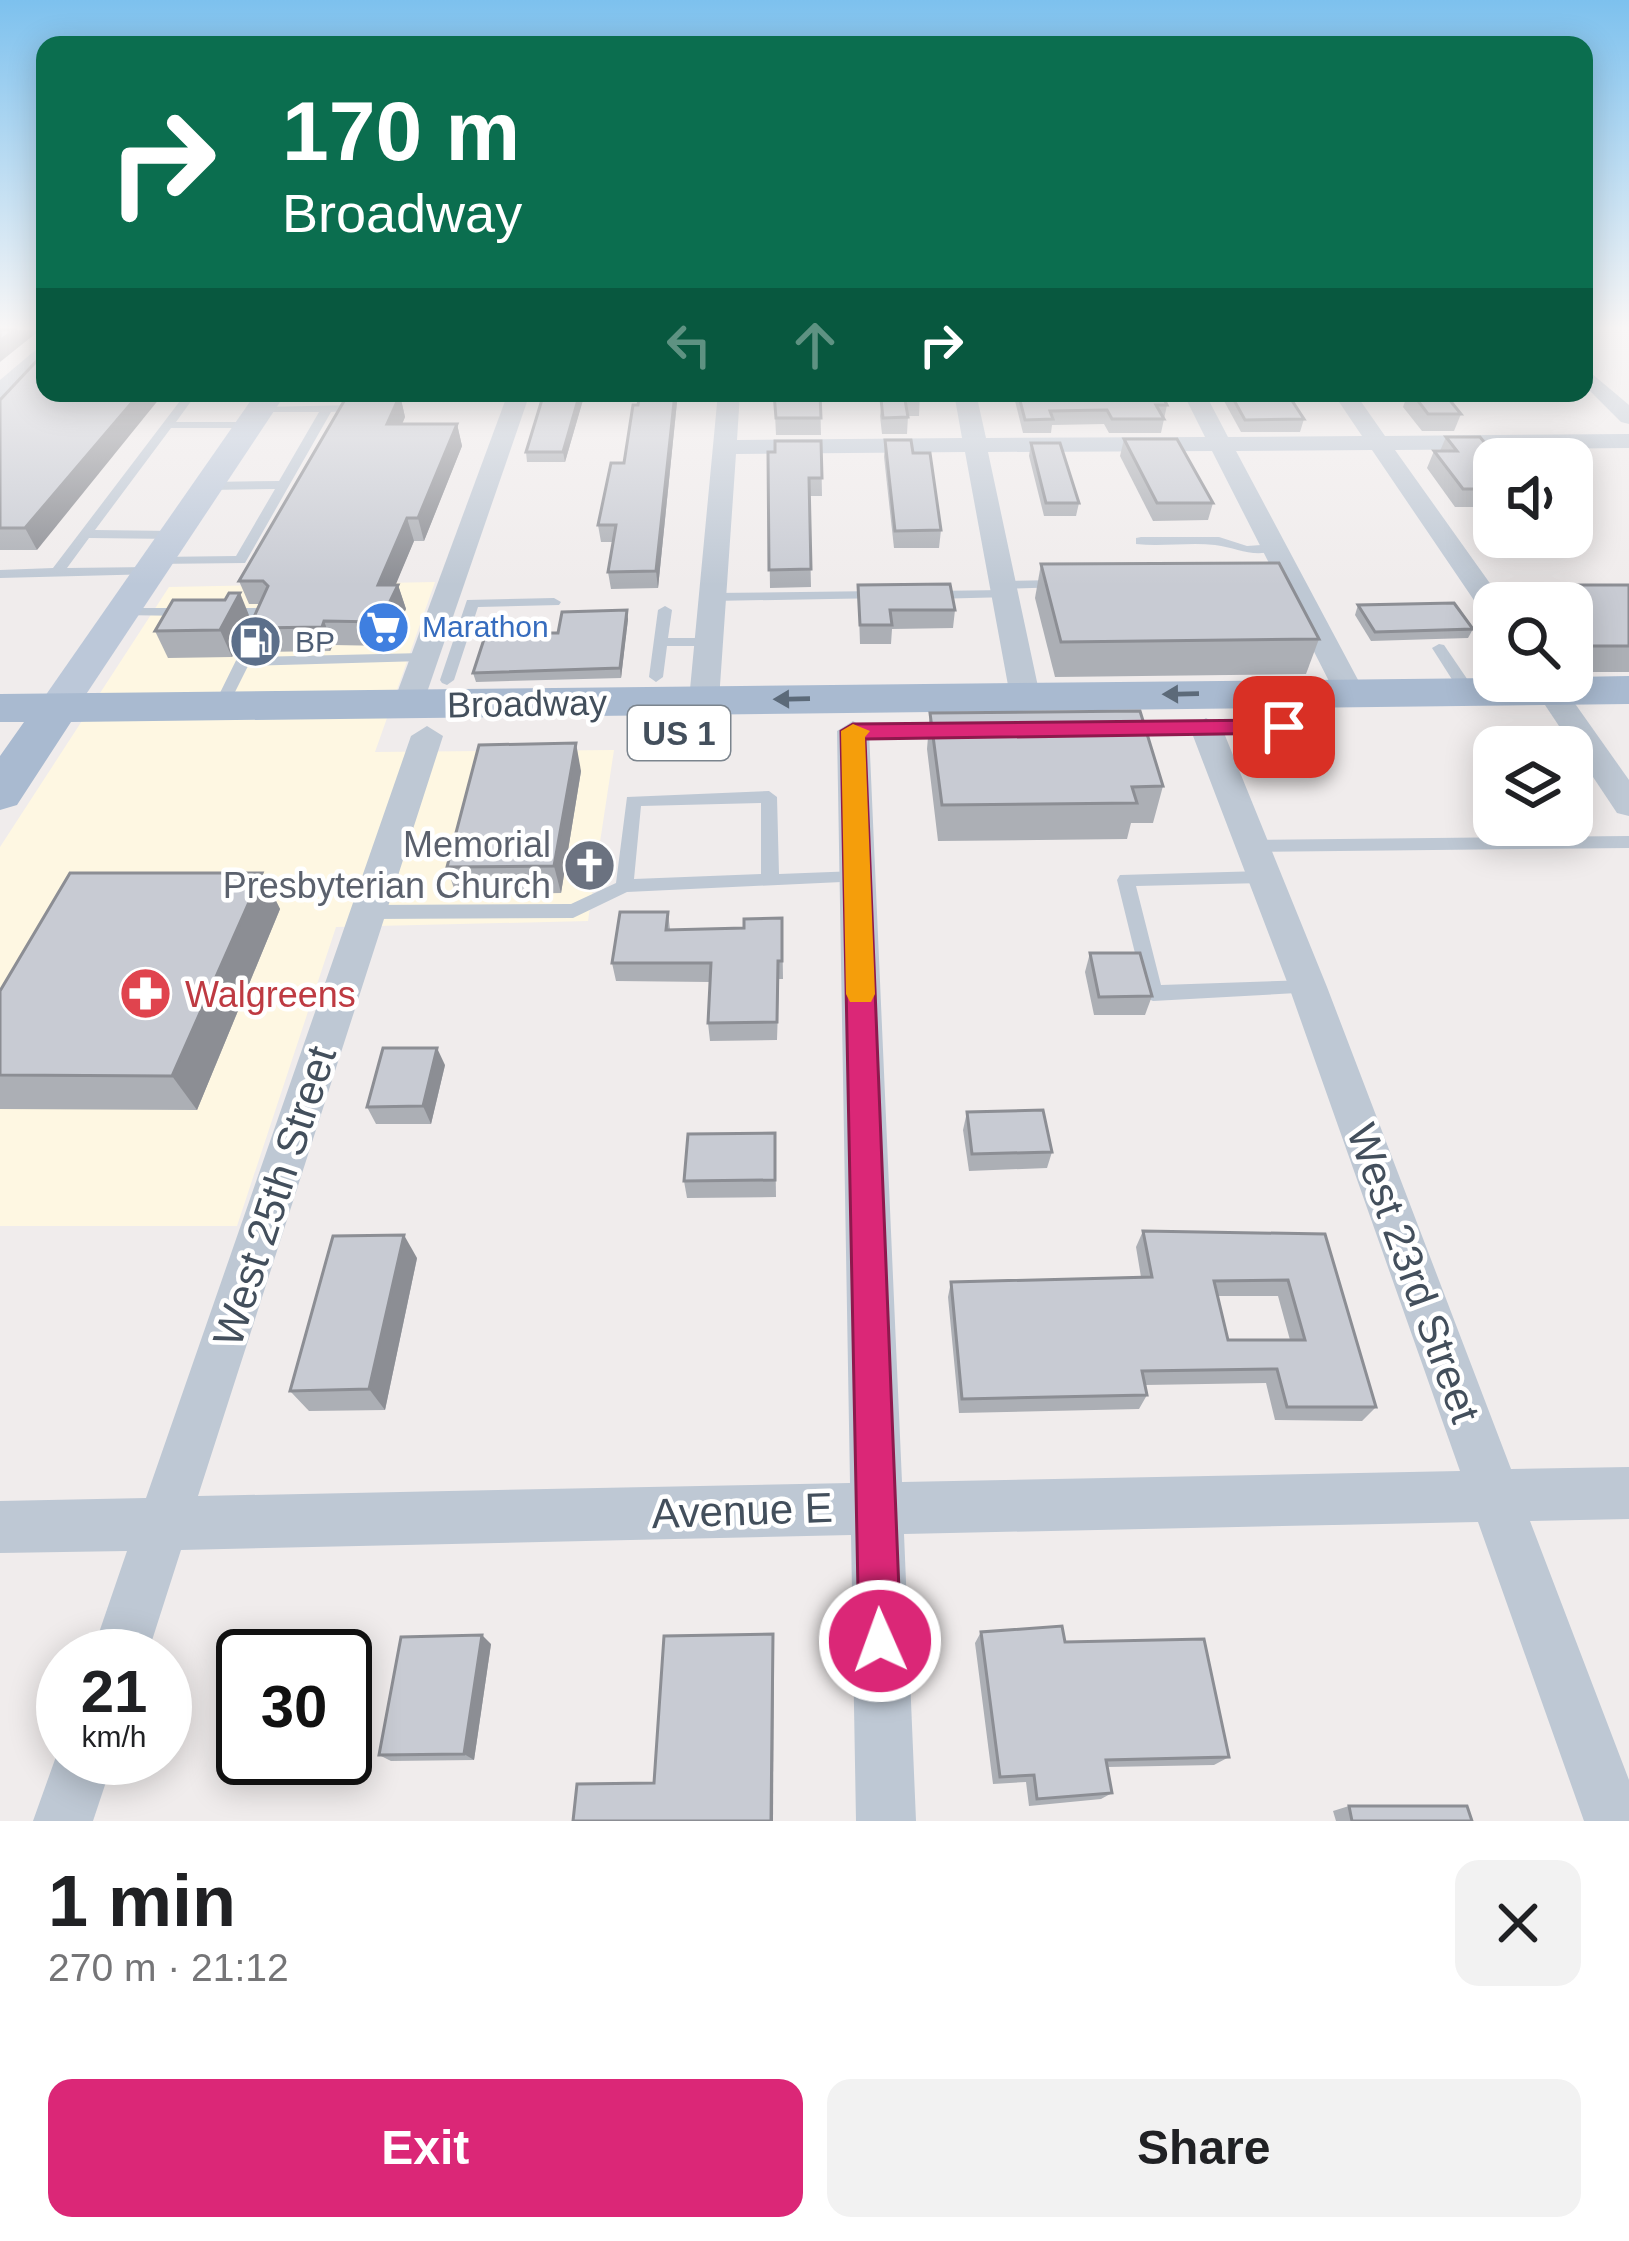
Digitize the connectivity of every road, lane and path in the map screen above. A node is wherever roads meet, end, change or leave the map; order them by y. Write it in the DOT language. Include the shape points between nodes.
graph roads {
  1 [pos="174,415"];
  2 [pos="225,415"];
  3 [pos="256,415"];
  4 [pos="324,415"];
  5 [pos="511,415"];
  6 [pos="727,415"];
  7 [pos="970,415"];
  8 [pos="1206,415"];
  9 [pos="1359,415"];
  10 [pos="166,425"];
  11 [pos="1629,441"];
  12 [pos="1379,444"];
  13 [pos="1221,445"];
  14 [pos="976,446"];
  15 [pos="724,447"];
  16 [pos="284,485"];
  17 [pos="208,486"];
  18 [pos="83,534"];
  19 [pos="1141,542"];
  20 [pos="1274,548"];
  21 [pos="161,556"];
  22 [pos="57,572"];
  23 [pos="0,574"];
  24 [pos="1475,582"];
  25 [pos="1070,584"];
  26 [pos="1004,589"];
  27 [pos="892,595"];
  28 [pos="915,595"];
  29 [pos="712,596"];
  30 [pos="554,602"];
  31 [pos="443,603"];
  32 [pos="472,603"];
  33 [pos="665,610"];
  34 [pos="123,612"];
  35 [pos="661,642"];
  36 [pos="708,642"];
  37 [pos="1439,648"];
  38 [pos="424,657"];
  39 [pos="245,662"];
  40 [pos="656,677"];
  41 [pos="447,680"];
  42 [pos="1629,690"];
  43 [pos="1468,692"];
  44 [pos="1473,692"];
  45 [pos="1350,693"];
  46 [pos="1593,694"];
  47 [pos="1025,696"];
  48 [pos="704,700"];
  49 [pos="1520,702"];
  50 [pos="1558,702"];
  51 [pos="1565,702"];
  52 [pos="221,707"];
  53 [pos="417,720"];
  54 [pos="23,724"];
  55 [pos="1629,724"];
  56 [pos="1206,728"];
  57 [pos="853,731"];
  58 [pos="0,793"];
  59 [pos="1629,805"];
  60 [pos="1629,842"];
  61 [pos="1257,861"];
  62 [pos="857,877"];
  63 [pos="770,879"];
  64 [pos="624,886"];
  65 [pos="368,912"];
  66 [pos="1308,987"];
  67 [pos="1629,1492"];
  68 [pos="1497,1495"];
  69 [pos="875,1506"];
  70 [pos="163,1526"];
  71 [pos="0,1527"];
  72 [pos="128,1629"];
  73 [pos="76,1785"];
  74 [pos="63,1821"];
  75 [pos="886,1821"];
  76 [pos="1613,1821"];
  1 -- 10 [label="lane"];
  2 -- 10 [label="lane"];
  3 -- 17 [label="main road"];
  4 -- 16 [label="lane"];
  5 -- 31 [label="street, West 25th Street"];
  6 -- 15 [label="street"];
  7 -- 14 [label="street"];
  8 -- 13 [label="street"];
  9 -- 12 [label="street"];
  10 -- 18 [label="lane"];
  11 -- 12 [label="street"];
  12 -- 13 [label="street"];
  12 -- 24 [label="street"];
  13 -- 14 [label="street"];
  13 -- 20 [label="street"];
  14 -- 15 [label="street"];
  14 -- 26 [label="street"];
  15 -- 29 [label="street"];
  16 -- 17 [label="lane"];
  16 -- 21 [label="lane" via="240,560"];
  17 -- 21 [label="main road"];
  18 -- 21 [label="lane"];
  18 -- 22 [label="lane"];
  19 -- 20 [label="lane"];
  20 -- 45 [label="street" via="1281,582"];
  21 -- 22 [label="lane"];
  21 -- 34 [label="main road"];
  22 -- 23 [label="lane"];
  25 -- 26 [label="lane"];
  26 -- 28 [label="lane"];
  26 -- 47 [label="street"];
  27 -- 29 [label="lane"];
  29 -- 36 [label="street"];
  30 -- 32 [label="lane"];
  31 -- 32 [label="lane"];
  31 -- 38 [label="street, West 25th Street"];
  32 -- 41 [label="lane"];
  33 -- 35 [label="lane"];
  34 -- 39 [label="lane" via="267,612"];
  34 -- 54 [label="main road"];
  35 -- 36 [label="lane"];
  35 -- 40 [label="lane"];
  36 -- 48 [label="street"];
  37 -- 43 [label="lane"];
  38 -- 39 [label="lane"];
  38 -- 53 [label="street, West 25th Street"];
  39 -- 52 [label="lane"];
  42 -- 46 [label="main road, Broadway / US 1"];
  43 -- 44 [label="main road, Broadway / US 1"];
  43 -- 45 [label="main road, Broadway / US 1"];
  45 -- 47 [label="main road, Broadway / US 1, one-way"];
  47 -- 48 [label="main road, Broadway / US 1, one-way"];
  48 -- 53 [label="main road, Broadway / US 1"];
  49 -- 56 [label="main road, Broadway / US 1"];
  50 -- 59 [label="street"];
  51 -- 55 [label="main road, Broadway / US 1"];
  52 -- 53 [label="main road, Broadway / US 1"];
  52 -- 54 [label="main road, Broadway / US 1"];
  53 -- 54 [label="main road, Broadway / US 1"];
  53 -- 57 [label="main road, Broadway / US 1"];
  53 -- 65 [label="street, West 25th Street"];
  54 -- 58 [label="main road"];
  56 -- 57 [label="main road, Broadway / US 1"];
  56 -- 61 [label="street, West 23rd Street"];
  57 -- 62 [label="street"];
  60 -- 61 [label="lane"];
  61 -- 66 [label="street, West 23rd Street"];
  61 -- 66 [label="lane" via="1126,880 1153,993"];
  62 -- 63 [label="lane"];
  62 -- 69 [label="street"];
  63 -- 64 [label="lane"];
  63 -- 64 [label="lane" via="769,797 633,801"];
  64 -- 65 [label="lane" via="573,911"];
  65 -- 70 [label="street, West 25th Street"];
  66 -- 68 [label="street, West 23rd Street"];
  67 -- 68 [label="street, Avenue E"];
  68 -- 69 [label="street, Avenue E"];
  68 -- 76 [label="street, West 23rd Street"];
  69 -- 70 [label="street, Avenue E"];
  69 -- 75 [label="street"];
  70 -- 71 [label="street, Avenue E"];
  70 -- 72 [label="street, West 25th Street"];
  73 -- 74 [label="street"];
}
